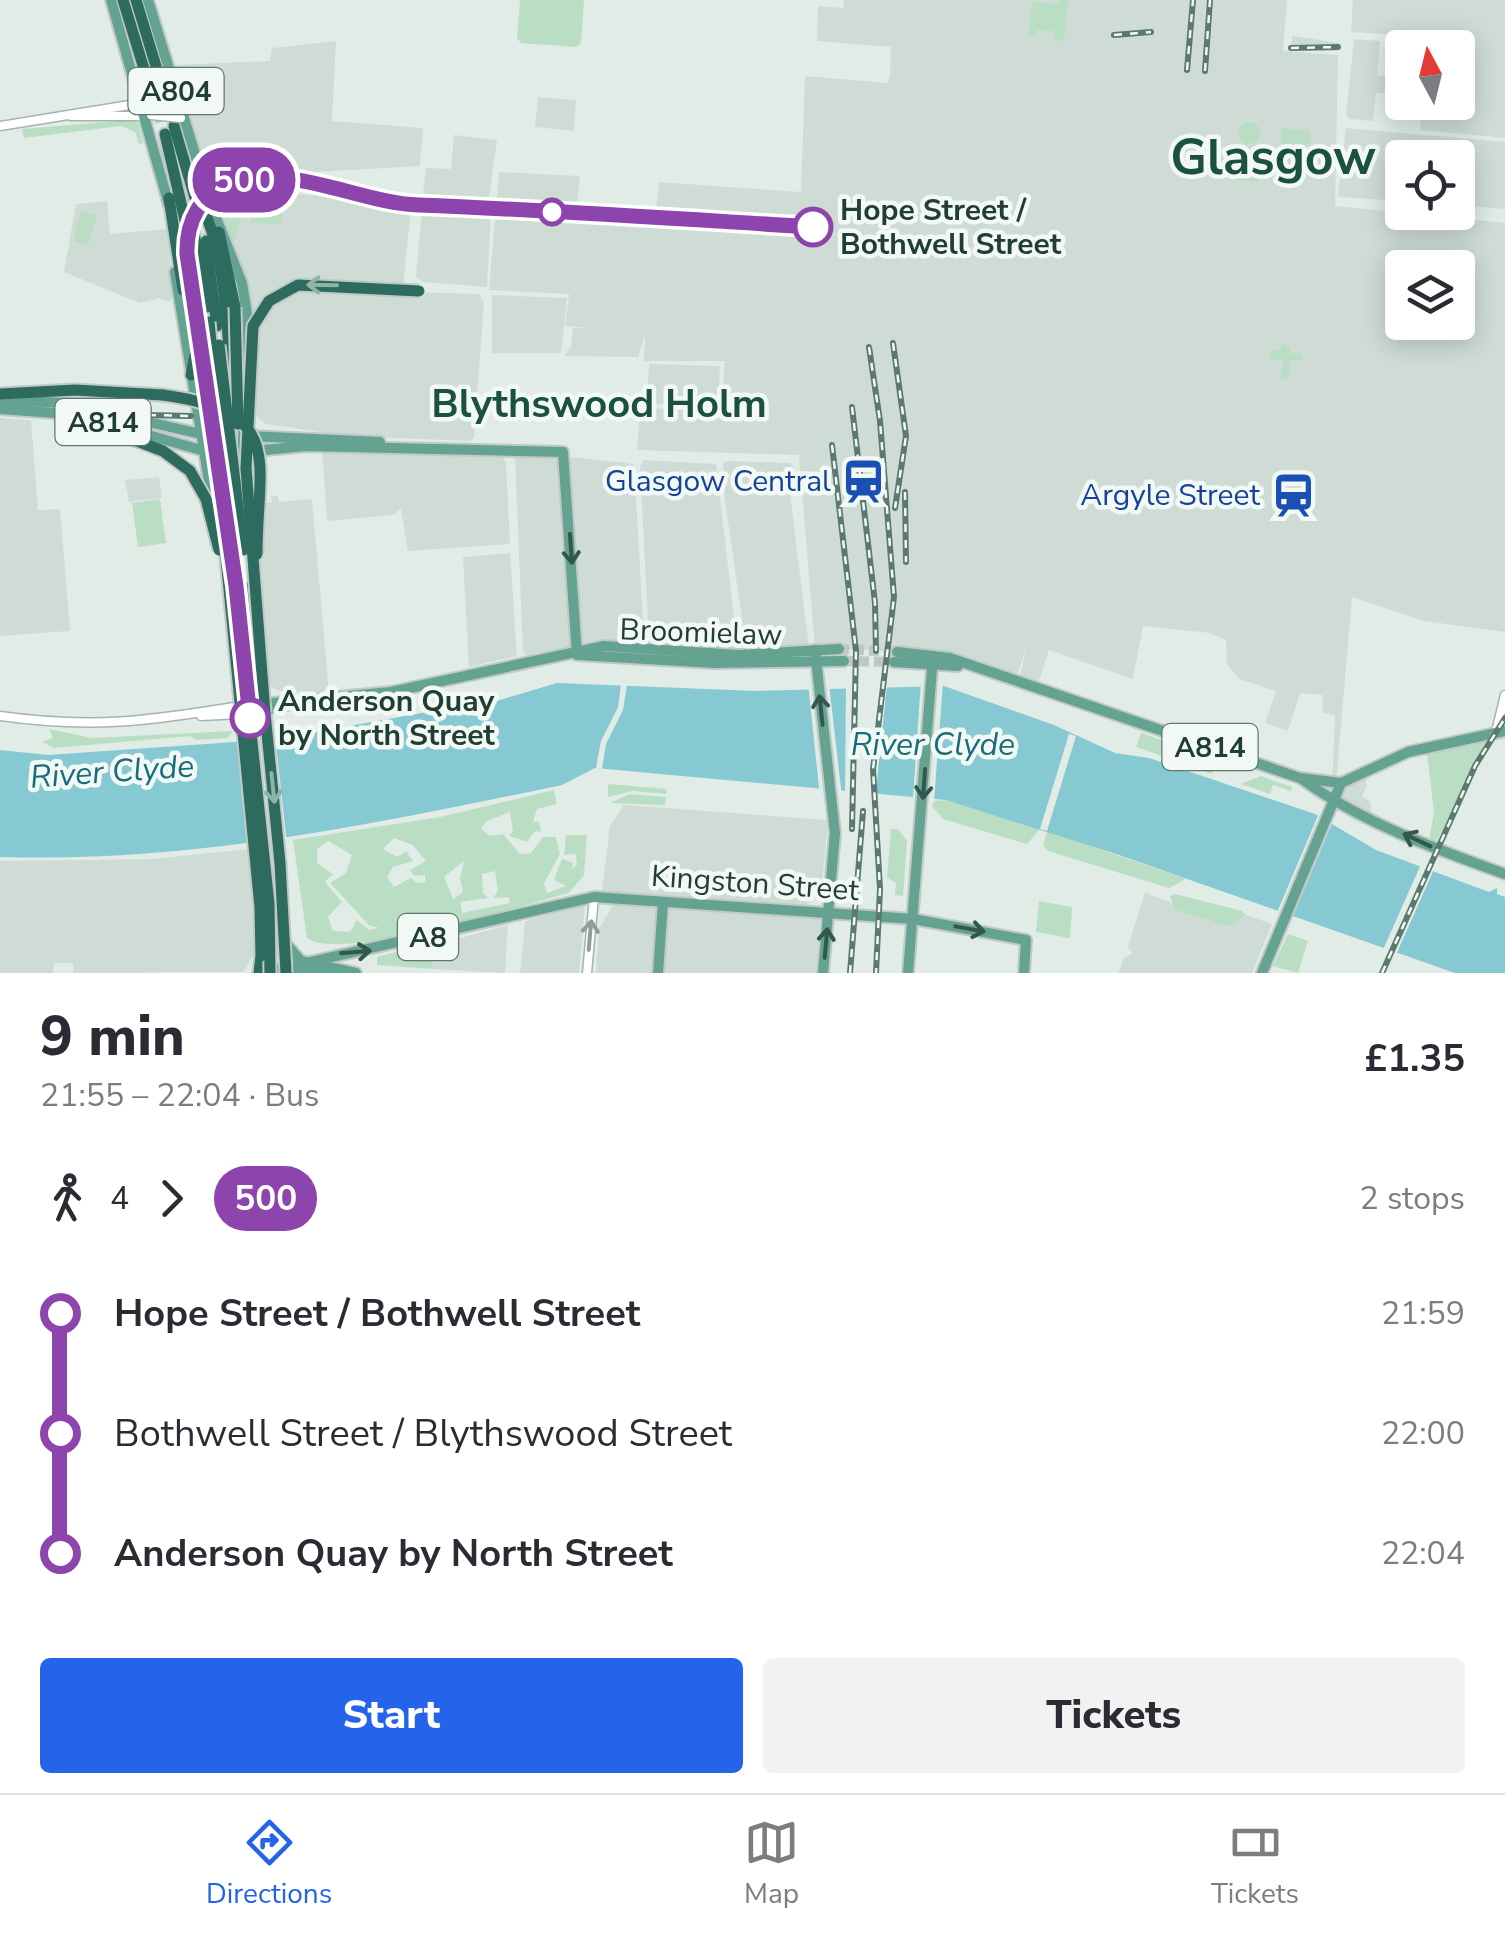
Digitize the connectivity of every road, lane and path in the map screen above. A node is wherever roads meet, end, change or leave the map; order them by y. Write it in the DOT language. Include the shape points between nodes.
graph roads {
  1 [pos="111,0"];
  2 [pos="123,0"];
  3 [pos="136,0"];
  4 [pos="148,0"];
  5 [pos="152,99"];
  6 [pos="179,105"];
  7 [pos="68,116"];
  8 [pos="148,116"];
  9 [pos="173,124"];
  10 [pos="0,126"];
  11 [pos="346,190"];
  12 [pos="194,194"];
  13 [pos="169,198"];
  14 [pos="219,232"];
  15 [pos="188,260"];
  16 [pos="419,291"];
  17 [pos="213,323"];
  18 [pos="191,376"];
  19 [pos="1,396"];
  20 [pos="0,409"];
  21 [pos="202,411"];
  22 [pos="65,413"];
  23 [pos="246,414"];
  24 [pos="170,430"];
  25 [pos="262,436"];
  26 [pos="203,443"];
  27 [pos="241,446"];
  28 [pos="425,447"];
  29 [pos="242,587"];
  30 [pos="231,623"];
  31 [pos="577,652"];
  32 [pos="815,655"];
  33 [pos="842,655"];
  34 [pos="896,657"];
  35 [pos="933,660"];
  36 [pos="260,666"];
  37 [pos="982,672"];
  38 [pos="1505,695"];
  39 [pos="267,709"];
  40 [pos="240,710"];
  41 [pos="0,716"];
  42 [pos="1501,732"];
  43 [pos="1300,778"];
  44 [pos="1339,783"];
  45 [pos="1332,801"];
  46 [pos="1505,874"];
  47 [pos="594,897"];
  48 [pos="663,902"];
  49 [pos="828,913"];
  50 [pos="913,919"];
  51 [pos="288,946"];
  52 [pos="291,969"];
  53 [pos="260,973"];
  54 [pos="270,973"];
  55 [pos="341,973"];
  56 [pos="356,973"];
  57 [pos="587,973"];
  58 [pos="658,973"];
  59 [pos="824,973"];
  60 [pos="908,973"];
  61 [pos="1024,973"];
  62 [pos="1262,973"];
  1 -- 5 [label="main road, A804"];
  2 -- 5 [label="highway"];
  3 -- 5 [label="highway"];
  4 -- 6 [label="main road, A804"];
  5 -- 6 [label="street, bridge"];
  5 -- 7 [label="street"];
  5 -- 8 [label="main road, A804"];
  6 -- 9 [label="main road, A804"];
  7 -- 8 [label="street"];
  7 -- 10 [label="street"];
  8 -- 9 [label="street, bridge"];
  8 -- 13 [label="main road, A804"];
  9 -- 12 [label="highway"];
  9 -- 14 [label="main road, A804"];
  9 -- 17 [label="highway"];
  9 -- 18 [label="highway" via="201,326"];
  11 -- 15 [label="highway, bridge" via="260,179 226,185 193,217"];
  12 -- 17 [label="highway"];
  12 -- 27 [label="highway" via="220,272"];
  13 -- 18 [label="main road, A804"];
  13 -- 21 [label="highway, bridge"];
  14 -- 23 [label="main road, A804" via="245,299"];
  14 -- 29 [label="highway, bridge" via="234,307"];
  15 -- 21 [label="highway, bridge"];
  15 -- 29 [label="highway, bridge"];
  16 -- 36 [label="highway, one-way, bridge" via="298,285 274,296 255,321 248,352 246,468"];
  17 -- 29 [label="highway, bridge"];
  18 -- 21 [label="main road, A804"];
  19 -- 24 [label="main road, A814" via="66,403"];
  19 -- 39 [label="highway, bridge" via="97,391 183,398 220,408 245,428 264,476 257,558"];
  20 -- 22 [label="main road, A814"];
  21 -- 24 [label="main road" via="188,427"];
  21 -- 26 [label="main road, A804"];
  21 -- 30 [label="highway, bridge"];
  22 -- 26 [label="main road, A814"];
  22 -- 30 [label="highway, bridge" via="163,451 190,472 210,512"];
  23 -- 25 [label="main road"];
  23 -- 27 [label="main road, A804"];
  24 -- 26 [label="main road, A814"];
  25 -- 27 [label="main road, A814"];
  25 -- 28 [label="main road, A814"];
  26 -- 27 [label="main road, A814"];
  26 -- 27 [label="main road, A814"];
  26 -- 40 [label="main road, A804"];
  27 -- 28 [label="main road, A814"];
  27 -- 39 [label="main road, A804"];
  28 -- 31 [label="main road, A814, one-way" via="563,452"];
  29 -- 36 [label="highway, bridge"];
  29 -- 54 [label="highway, bridge"];
  30 -- 53 [label="highway, bridge" via="260,906"];
  31 -- 32 [label="main road, Broomielaw" via="611,645"];
  31 -- 39 [label="main road, Broomielaw" via="382,694"];
  32 -- 33 [label="main road, Broomielaw"];
  49 -- 32 [label="main road, one-way" via="833,814"];
  34 -- 35 [label="main road, A814"];
  35 -- 37 [label="main road, A814"];
  35 -- 37 [label="main road, A814"];
  35 -- 50 [label="main road, one-way"];
  36 -- 39 [label="highway, bridge"];
  37 -- 43 [label="main road, A814"];
  38 -- 42 [label="street"];
  39 -- 40 [label="main road, Broomielaw"];
  39 -- 52 [label="highway, one-way, bridge"];
  40 -- 41 [label="street" via="73,724"];
  42 -- 44 [label="main road" via="1420,748"];
  43 -- 44 [label="main road"];
  43 -- 45 [label="main road, A814"];
  44 -- 45 [label="main road"];
  46 -- 45 [label="main road, A814, one-way"];
  45 -- 62 [label="main road"];
  47 -- 48 [label="main road, Kingston Street / A8"];
  52 -- 47 [label="main road, A8, one-way"];
  57 -- 47 [label="street, one-way"];
  48 -- 49 [label="main road, Kingston Street / A8"];
  48 -- 58 [label="main road"];
  49 -- 50 [label="main road, Kingston Street / A8"];
  59 -- 49 [label="main road, one-way"];
  50 -- 60 [label="main road"];
  50 -- 61 [label="main road, A8, one-way" via="1026,940"];
  51 -- 52 [label="main road"];
  52 -- 53 [label="main road, A8"];
  52 -- 55 [label="main road, A8"];
  52 -- 56 [label="main road"];
}
